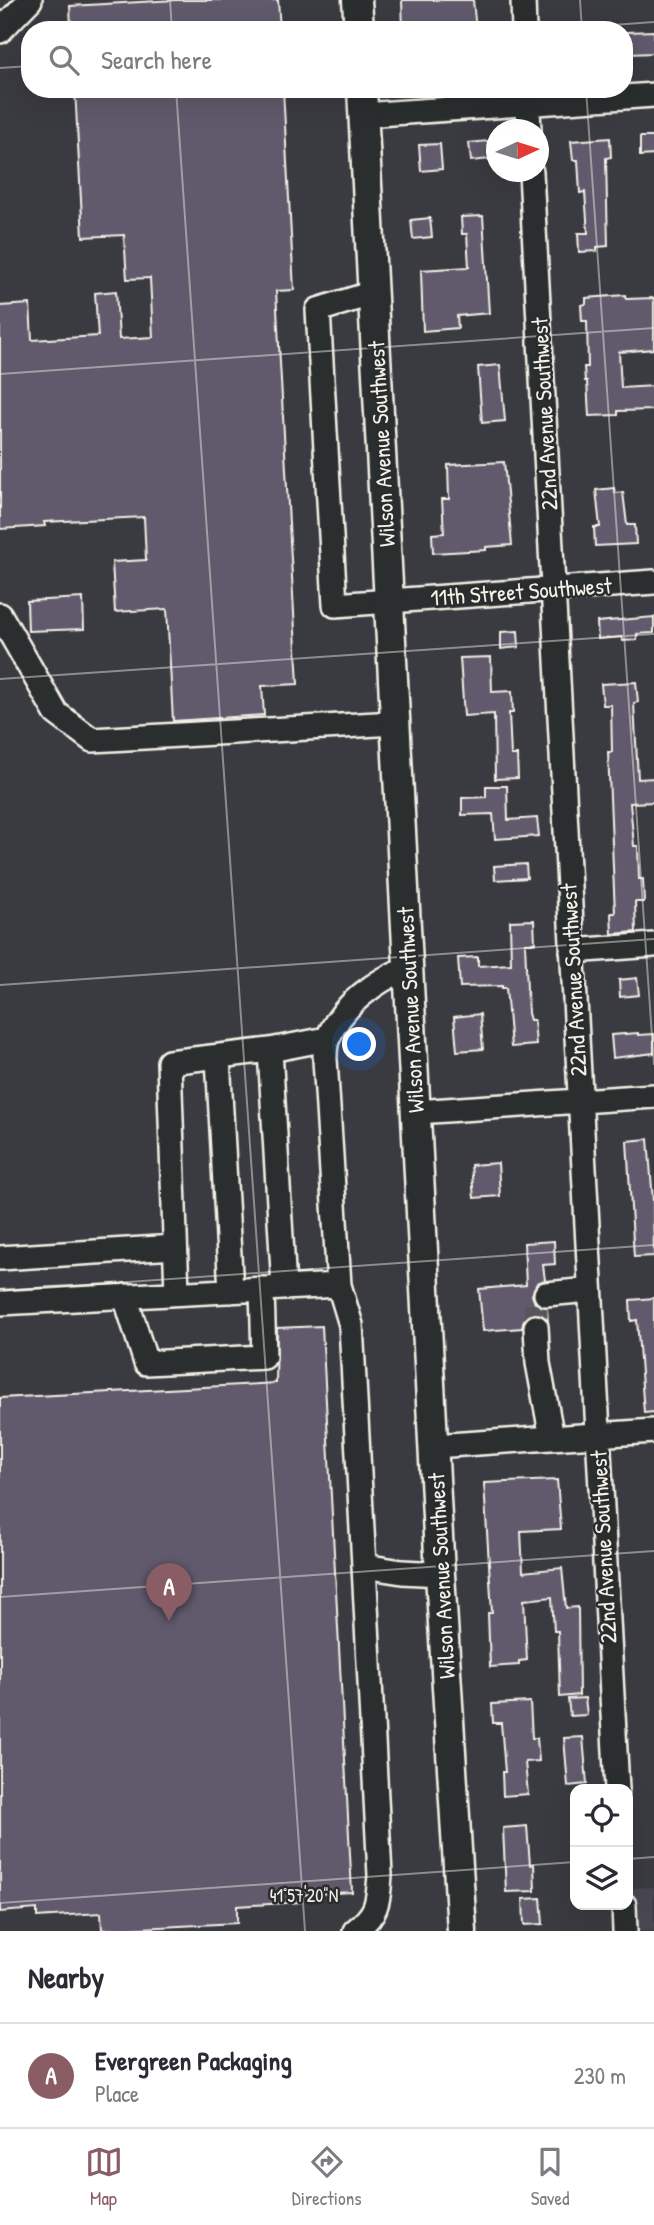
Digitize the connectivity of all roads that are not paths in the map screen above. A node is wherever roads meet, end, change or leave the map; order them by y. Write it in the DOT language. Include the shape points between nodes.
graph roads {
  1 [pos="30,0"];
  2 [pos="357,0"];
  3 [pos="523,0"];
  4 [pos="358,21"];
  5 [pos="524,21"];
  6 [pos="0,31"];
  7 [pos="633,95"];
  8 [pos="654,95"];
  9 [pos="495,98"];
  10 [pos="528,98"];
  11 [pos="363,102"];
  12 [pos="529,119"];
  13 [pos="532,182"];
  14 [pos="373,293"];
  15 [pos="654,582"];
  16 [pos="553,589"];
  17 [pos="389,600"];
  18 [pos="0,615"];
  19 [pos="396,723"];
  20 [pos="654,945"];
  21 [pos="572,951"];
  22 [pos="408,968"];
  23 [pos="327,1039"];
  24 [pos="270,1050"];
  25 [pos="218,1058"];
  26 [pos="654,1096"];
  27 [pos="580,1101"];
  28 [pos="416,1112"];
  29 [pos="175,1247"];
  30 [pos="0,1258"];
  31 [pos="339,1285"];
  32 [pos="273,1288"];
  33 [pos="231,1290"];
  34 [pos="590,1290"];
  35 [pos="177,1293"];
  36 [pos="546,1294"];
  37 [pos="125,1296"];
  38 [pos="0,1303"];
  39 [pos="537,1327"];
  40 [pos="654,1432"];
  41 [pos="597,1435"];
  42 [pos="552,1438"];
  43 [pos="434,1446"];
  44 [pos="364,1566"];
  45 [pos="440,1574"];
  46 [pos="617,1784"];
  47 [pos="624,1910"];
  48 [pos="355,1931"];
  49 [pos="462,1931"];
  50 [pos="625,1931"];
  1 -- 6 [label="street"];
  2 -- 4 [label="main road"];
  3 -- 5 [label="street"];
  7 -- 8 [label="street"];
  9 -- 11 [label="street"];
  10 -- 12 [label="street"];
  11 -- 14 [label="main road, Wilson Avenue Southwest"];
  13 -- 16 [label="street, 22nd Avenue Southwest"];
  14 -- 17 [label="main road, Wilson Avenue Southwest"];
  14 -- 17 [label="street, 11th Street Southwest" via="318,310 335,605"];
  15 -- 16 [label="street, 11th Street Southwest"];
  16 -- 17 [label="street, 11th Street Southwest"];
  16 -- 21 [label="street, 22nd Avenue Southwest"];
  17 -- 19 [label="main road, Wilson Avenue Southwest"];
  18 -- 19 [label="street" via="56,713 92,740"];
  19 -- 22 [label="main road, Wilson Avenue Southwest"];
  20 -- 21 [label="street"];
  21 -- 27 [label="street, 22nd Avenue Southwest"];
  22 -- 23 [label="street" via="387,976 345,1009"];
  22 -- 28 [label="main road, Wilson Avenue Southwest"];
  23 -- 24 [label="street"];
  23 -- 31 [label="street"];
  24 -- 25 [label="street"];
  24 -- 32 [label="street"];
  25 -- 29 [label="street" via="169,1062"];
  25 -- 33 [label="street"];
  26 -- 27 [label="street"];
  27 -- 28 [label="street"];
  27 -- 34 [label="street, 22nd Avenue Southwest"];
  28 -- 43 [label="main road, Wilson Avenue Southwest"];
  29 -- 30 [label="street"];
  29 -- 35 [label="street"];
  31 -- 32 [label="street"];
  31 -- 44 [label="street" via="351,1325"];
  32 -- 33 [label="street"];
  32 -- 37 [label="street" via="264,1357 146,1363"];
  33 -- 35 [label="street"];
  34 -- 36 [label="street"];
  34 -- 41 [label="street, 22nd Avenue Southwest"];
  35 -- 37 [label="street"];
  37 -- 38 [label="street"];
  39 -- 42 [label="street" via="538,1363"];
  40 -- 41 [label="street"];
  41 -- 42 [label="street"];
  41 -- 46 [label="street, 22nd Avenue Southwest"];
  42 -- 43 [label="street"];
  43 -- 45 [label="main road, Wilson Avenue Southwest"];
  44 -- 45 [label="street"];
  44 -- 48 [label="street" via="380,1875 377,1906"];
  45 -- 49 [label="main road, Wilson Avenue Southwest"];
  47 -- 50 [label="street"];
}
